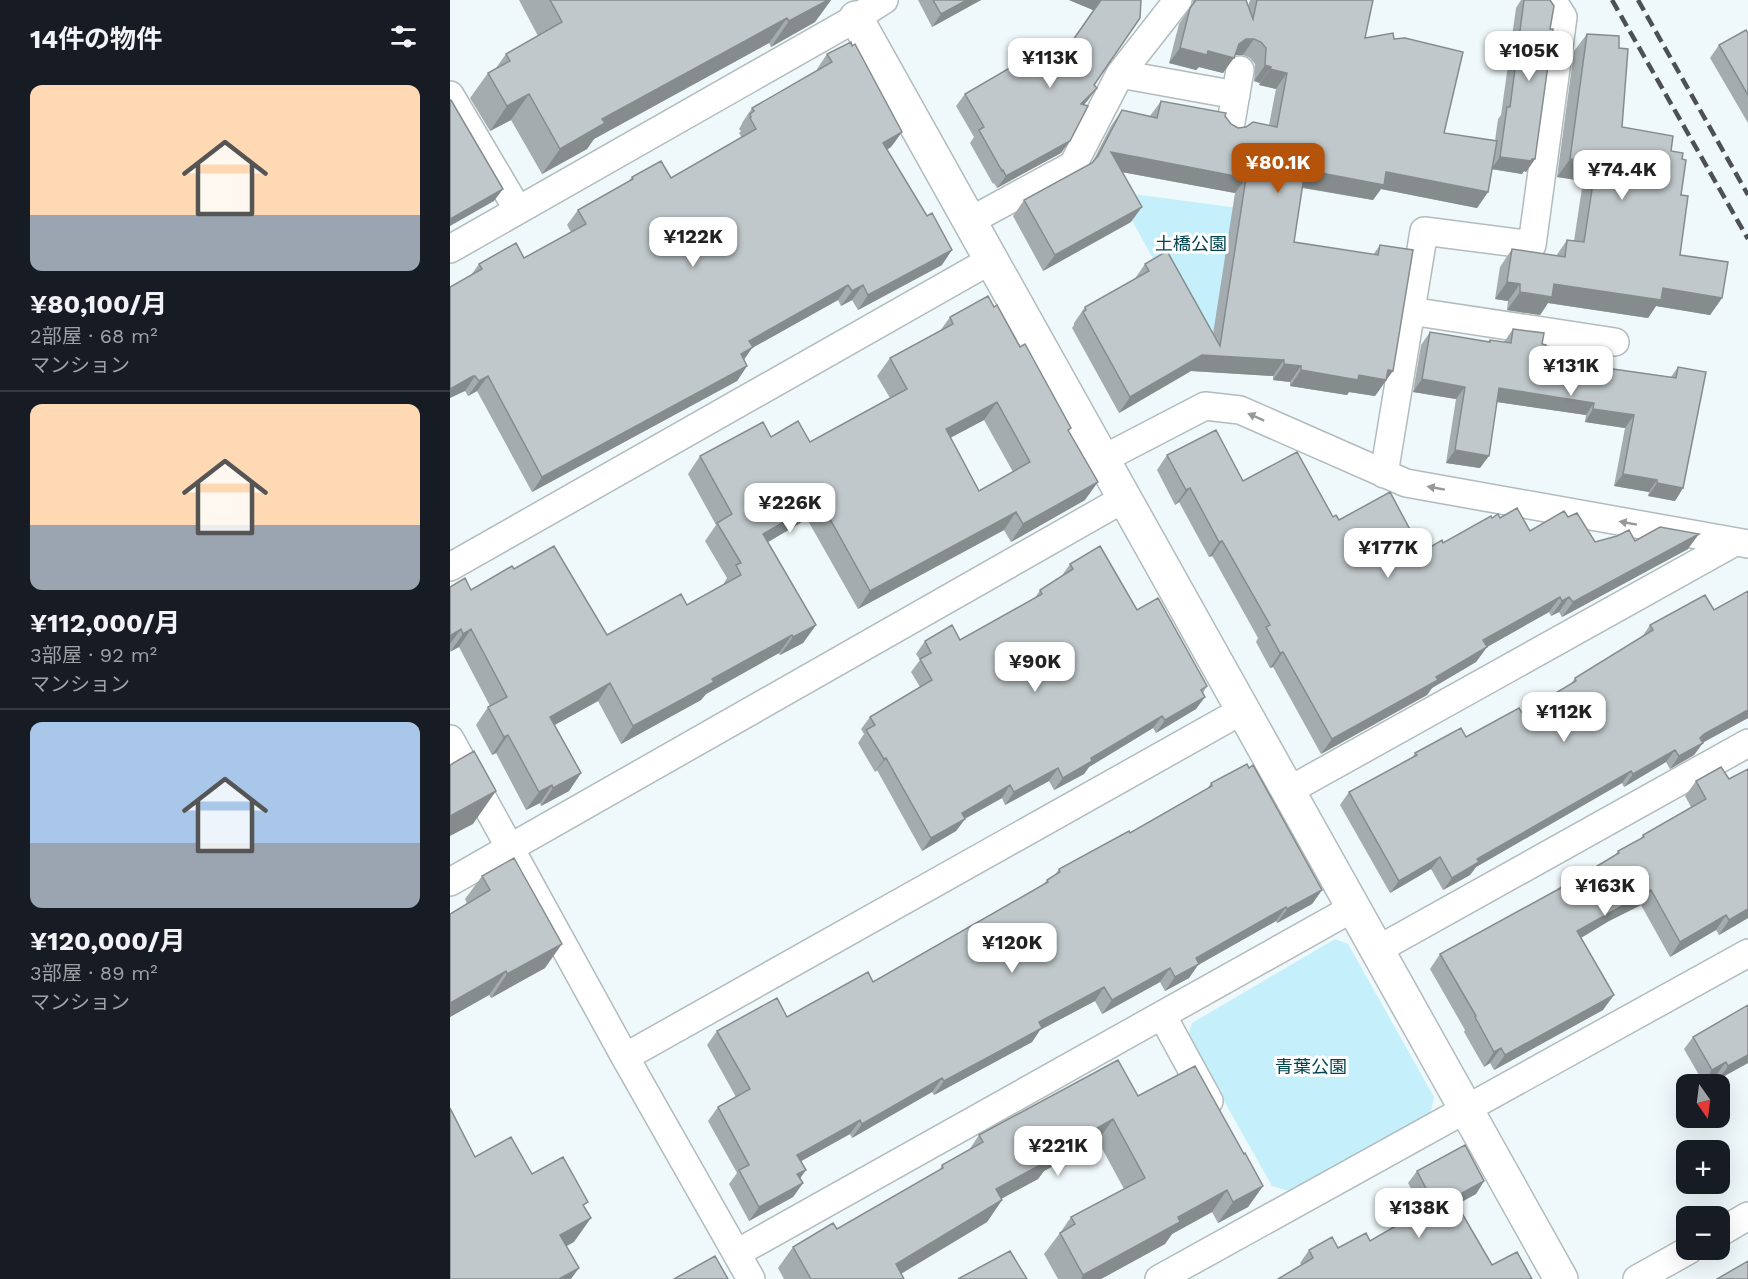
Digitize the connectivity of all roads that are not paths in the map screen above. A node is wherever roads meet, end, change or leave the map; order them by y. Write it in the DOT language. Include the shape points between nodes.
graph roads {
  1 [pos="884,0"];
  2 [pos="1178,0"];
  3 [pos="1552,0"];
  4 [pos="849,9"];
  5 [pos="1120,74"];
  6 [pos="450,95"];
  7 [pos="1230,128"];
  8 [pos="518,210"];
  9 [pos="970,221"];
  10 [pos="450,249"];
  11 [pos="991,260"];
  12 [pos="1410,311"];
  13 [pos="1616,342"];
  14 [pos="1103,459"];
  15 [pos="1384,474"];
  16 [pos="1125,498"];
  17 [pos="1742,543"];
  18 [pos="450,567"];
  19 [pos="1243,710"];
  20 [pos="450,739"];
  21 [pos="1748,743"];
  22 [pos="1288,791"];
  23 [pos="510,848"];
  24 [pos="450,882"];
  25 [pos="1353,908"];
  26 [pos="1377,950"];
  27 [pos="1748,953"];
  28 [pos="1162,1015"];
  29 [pos="626,1057"];
  30 [pos="1466,1110"];
  31 [pos="1222,1125"];
  32 [pos="1748,1216"];
  33 [pos="1730,1227"];
  34 [pos="737,1253"];
  35 [pos="1676,1257"];
  36 [pos="751,1279"];
  37 [pos="1160,1279"];
  38 [pos="1561,1279"];
  39 [pos="1637,1279"];
  1 -- 4 [label="street"];
  2 -- 5 [label="street"];
  3 -- 12 [label="street" via="1563,17 1532,245 1424,231"];
  4 -- 8 [label="street"];
  4 -- 9 [label="street"];
  5 -- 7 [label="street" via="1238,83"];
  5 -- 9 [label="street" via="1073,165"];
  6 -- 8 [label="street"];
  8 -- 10 [label="street"];
  9 -- 11 [label="street"];
  11 -- 14 [label="street"];
  11 -- 18 [label="street"];
  12 -- 13 [label="street"];
  12 -- 15 [label="street"];
  15 -- 14 [label="street, one-way" via="1240,410 1205,406"];
  14 -- 16 [label="street"];
  17 -- 15 [label="street, one-way" via="1406,483"];
  16 -- 19 [label="street"];
  16 -- 23 [label="street"];
  17 -- 22 [label="street"];
  19 -- 22 [label="street"];
  19 -- 29 [label="street"];
  20 -- 23 [label="street"];
  21 -- 26 [label="street"];
  22 -- 25 [label="street"];
  23 -- 24 [label="street"];
  23 -- 29 [label="street"];
  25 -- 26 [label="street"];
  25 -- 28 [label="street"];
  26 -- 30 [label="street"];
  27 -- 30 [label="street"];
  28 -- 31 [label="street"];
  28 -- 34 [label="street"];
  29 -- 34 [label="street"];
  30 -- 37 [label="street" via="1266,1205"];
  30 -- 38 [label="street"];
  32 -- 33 [label="street"];
  34 -- 36 [label="street"];
  35 -- 39 [label="street"];
}
